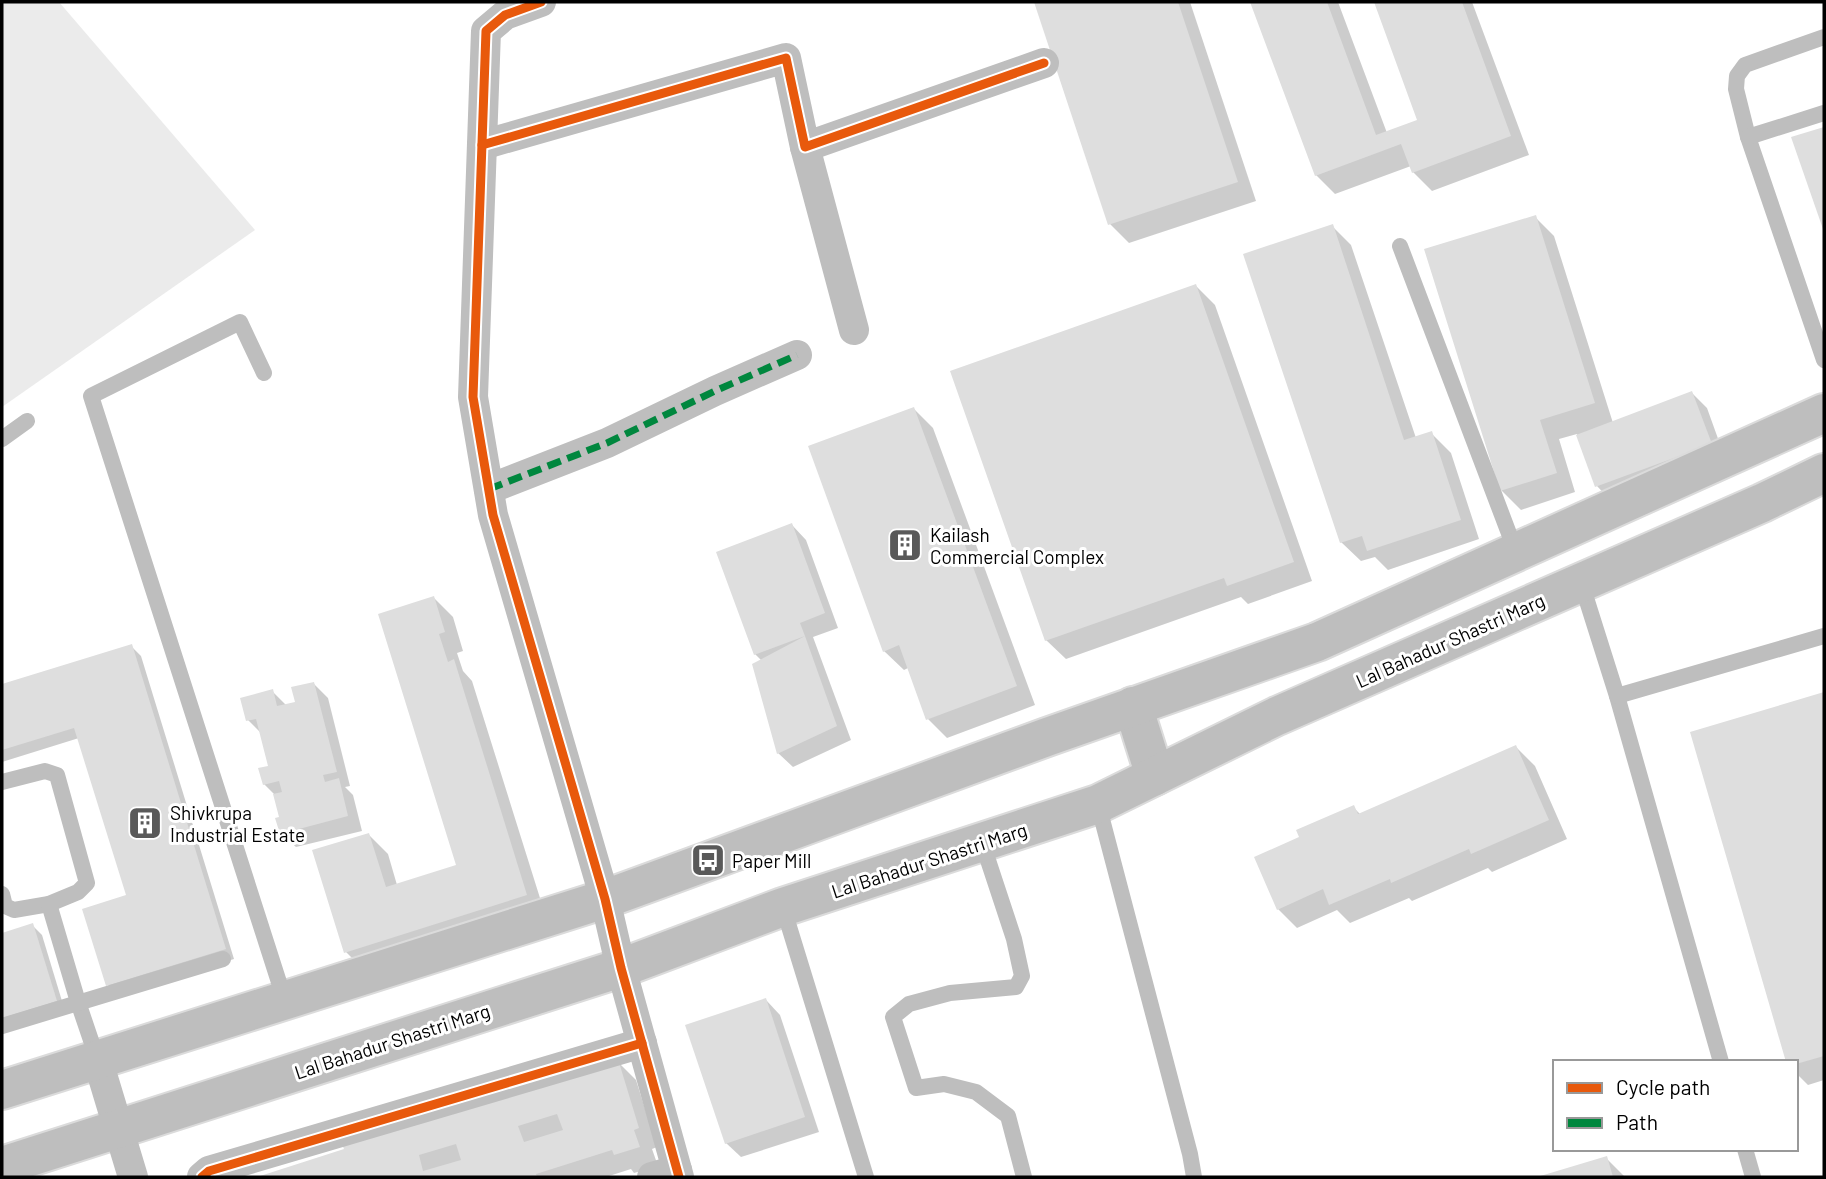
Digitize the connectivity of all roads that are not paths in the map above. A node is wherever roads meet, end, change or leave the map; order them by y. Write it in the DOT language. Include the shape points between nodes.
graph roads {
  1 [pos="541,2"];
  2 [pos="1824,37"];
  3 [pos="1044,64"];
  4 [pos="1824,113"];
  5 [pos="1748,137"];
  6 [pos="482,145"];
  7 [pos="805,147"];
  8 [pos="1400,246"];
  9 [pos="855,330"];
  10 [pos="797,355"];
  11 [pos="1824,360"];
  12 [pos="264,373"];
  13 [pos="1824,413"];
  14 [pos="27,421"];
  15 [pos="2,439"];
  16 [pos="1824,473"];
  17 [pos="489,489"];
  18 [pos="1516,552"];
  19 [pos="1581,582"];
  20 [pos="1824,636"];
  21 [pos="1617,696"];
  22 [pos="1133,706"];
  23 [pos="1155,776"];
  24 [pos="2,782"];
  25 [pos="1098,804"];
  26 [pos="982,842"];
  27 [pos="2,894"];
  28 [pos="606,899"];
  29 [pos="48,904"];
  30 [pos="783,907"];
  31 [pos="223,959"];
  32 [pos="621,968"];
  33 [pos="285,1001"];
  34 [pos="78,1002"];
  35 [pos="2,1026"];
  36 [pos="642,1043"];
  37 [pos="98,1060"];
  38 [pos="1720,1060"];
  39 [pos="2,1090"];
  40 [pos="118,1130"];
  41 [pos="1746,1151"];
  42 [pos="2,1166"];
  43 [pos="670,1175"];
  44 [pos="133,1177"];
  45 [pos="202,1177"];
  46 [pos="866,1177"];
  47 [pos="1024,1177"];
  48 [pos="1194,1177"];
  49 [pos="1753,1177"];
  1 -- 6 [label="street" via="505,15 486,31"];
  2 -- 5 [label="lane" via="1745,65 1737,76 1736,89"];
  3 -- 7 [label="street"];
  4 -- 5 [label="lane"];
  5 -- 11 [label="lane"];
  6 -- 7 [label="street" via="786,58"];
  6 -- 17 [label="street" via="473,397"];
  7 -- 9 [label="street"];
  8 -- 18 [label="lane"];
  10 -- 17 [label="street" via="607,443"];
  12 -- 33 [label="lane" via="240,322 91,396"];
  13 -- 18 [label="main road"];
  14 -- 15 [label="lane"];
  16 -- 19 [label="main road, Lal Bahadur Shastri Marg"];
  17 -- 28 [label="street"];
  18 -- 22 [label="main road" via="1317,642"];
  19 -- 21 [label="lane"];
  19 -- 23 [label="main road, Lal Bahadur Shastri Marg" via="1277,716"];
  20 -- 21 [label="lane"];
  21 -- 38 [label="lane"];
  22 -- 23 [label="main road"];
  22 -- 28 [label="main road"];
  23 -- 25 [label="main road, Lal Bahadur Shastri Marg"];
  24 -- 29 [label="lane" via="45,771 57,775 87,883 78,892"];
  25 -- 26 [label="main road, Lal Bahadur Shastri Marg"];
  25 -- 48 [label="lane"];
  26 -- 30 [label="main road, Lal Bahadur Shastri Marg"];
  26 -- 47 [label="lane" via="1023,976 1016,987 950,993 909,1004 893,1017 916,1088 944,1084 976,1091 1008,1116"];
  27 -- 29 [label="lane" via="5,906 15,911"];
  28 -- 32 [label="street"];
  28 -- 33 [label="main road"];
  29 -- 34 [label="lane"];
  30 -- 32 [label="main road, Lal Bahadur Shastri Marg"];
  30 -- 46 [label="lane"];
  31 -- 34 [label="lane"];
  32 -- 36 [label="street"];
  32 -- 40 [label="main road, Lal Bahadur Shastri Marg"];
  33 -- 37 [label="main road"];
  34 -- 35 [label="lane"];
  34 -- 37 [label="lane"];
  36 -- 43 [label="street"];
  36 -- 45 [label="street" via="209,1171"];
  37 -- 39 [label="main road"];
  37 -- 40 [label="street"];
  40 -- 42 [label="main road, Lal Bahadur Shastri Marg"];
  40 -- 44 [label="street"];
  41 -- 49 [label="lane"];
}
